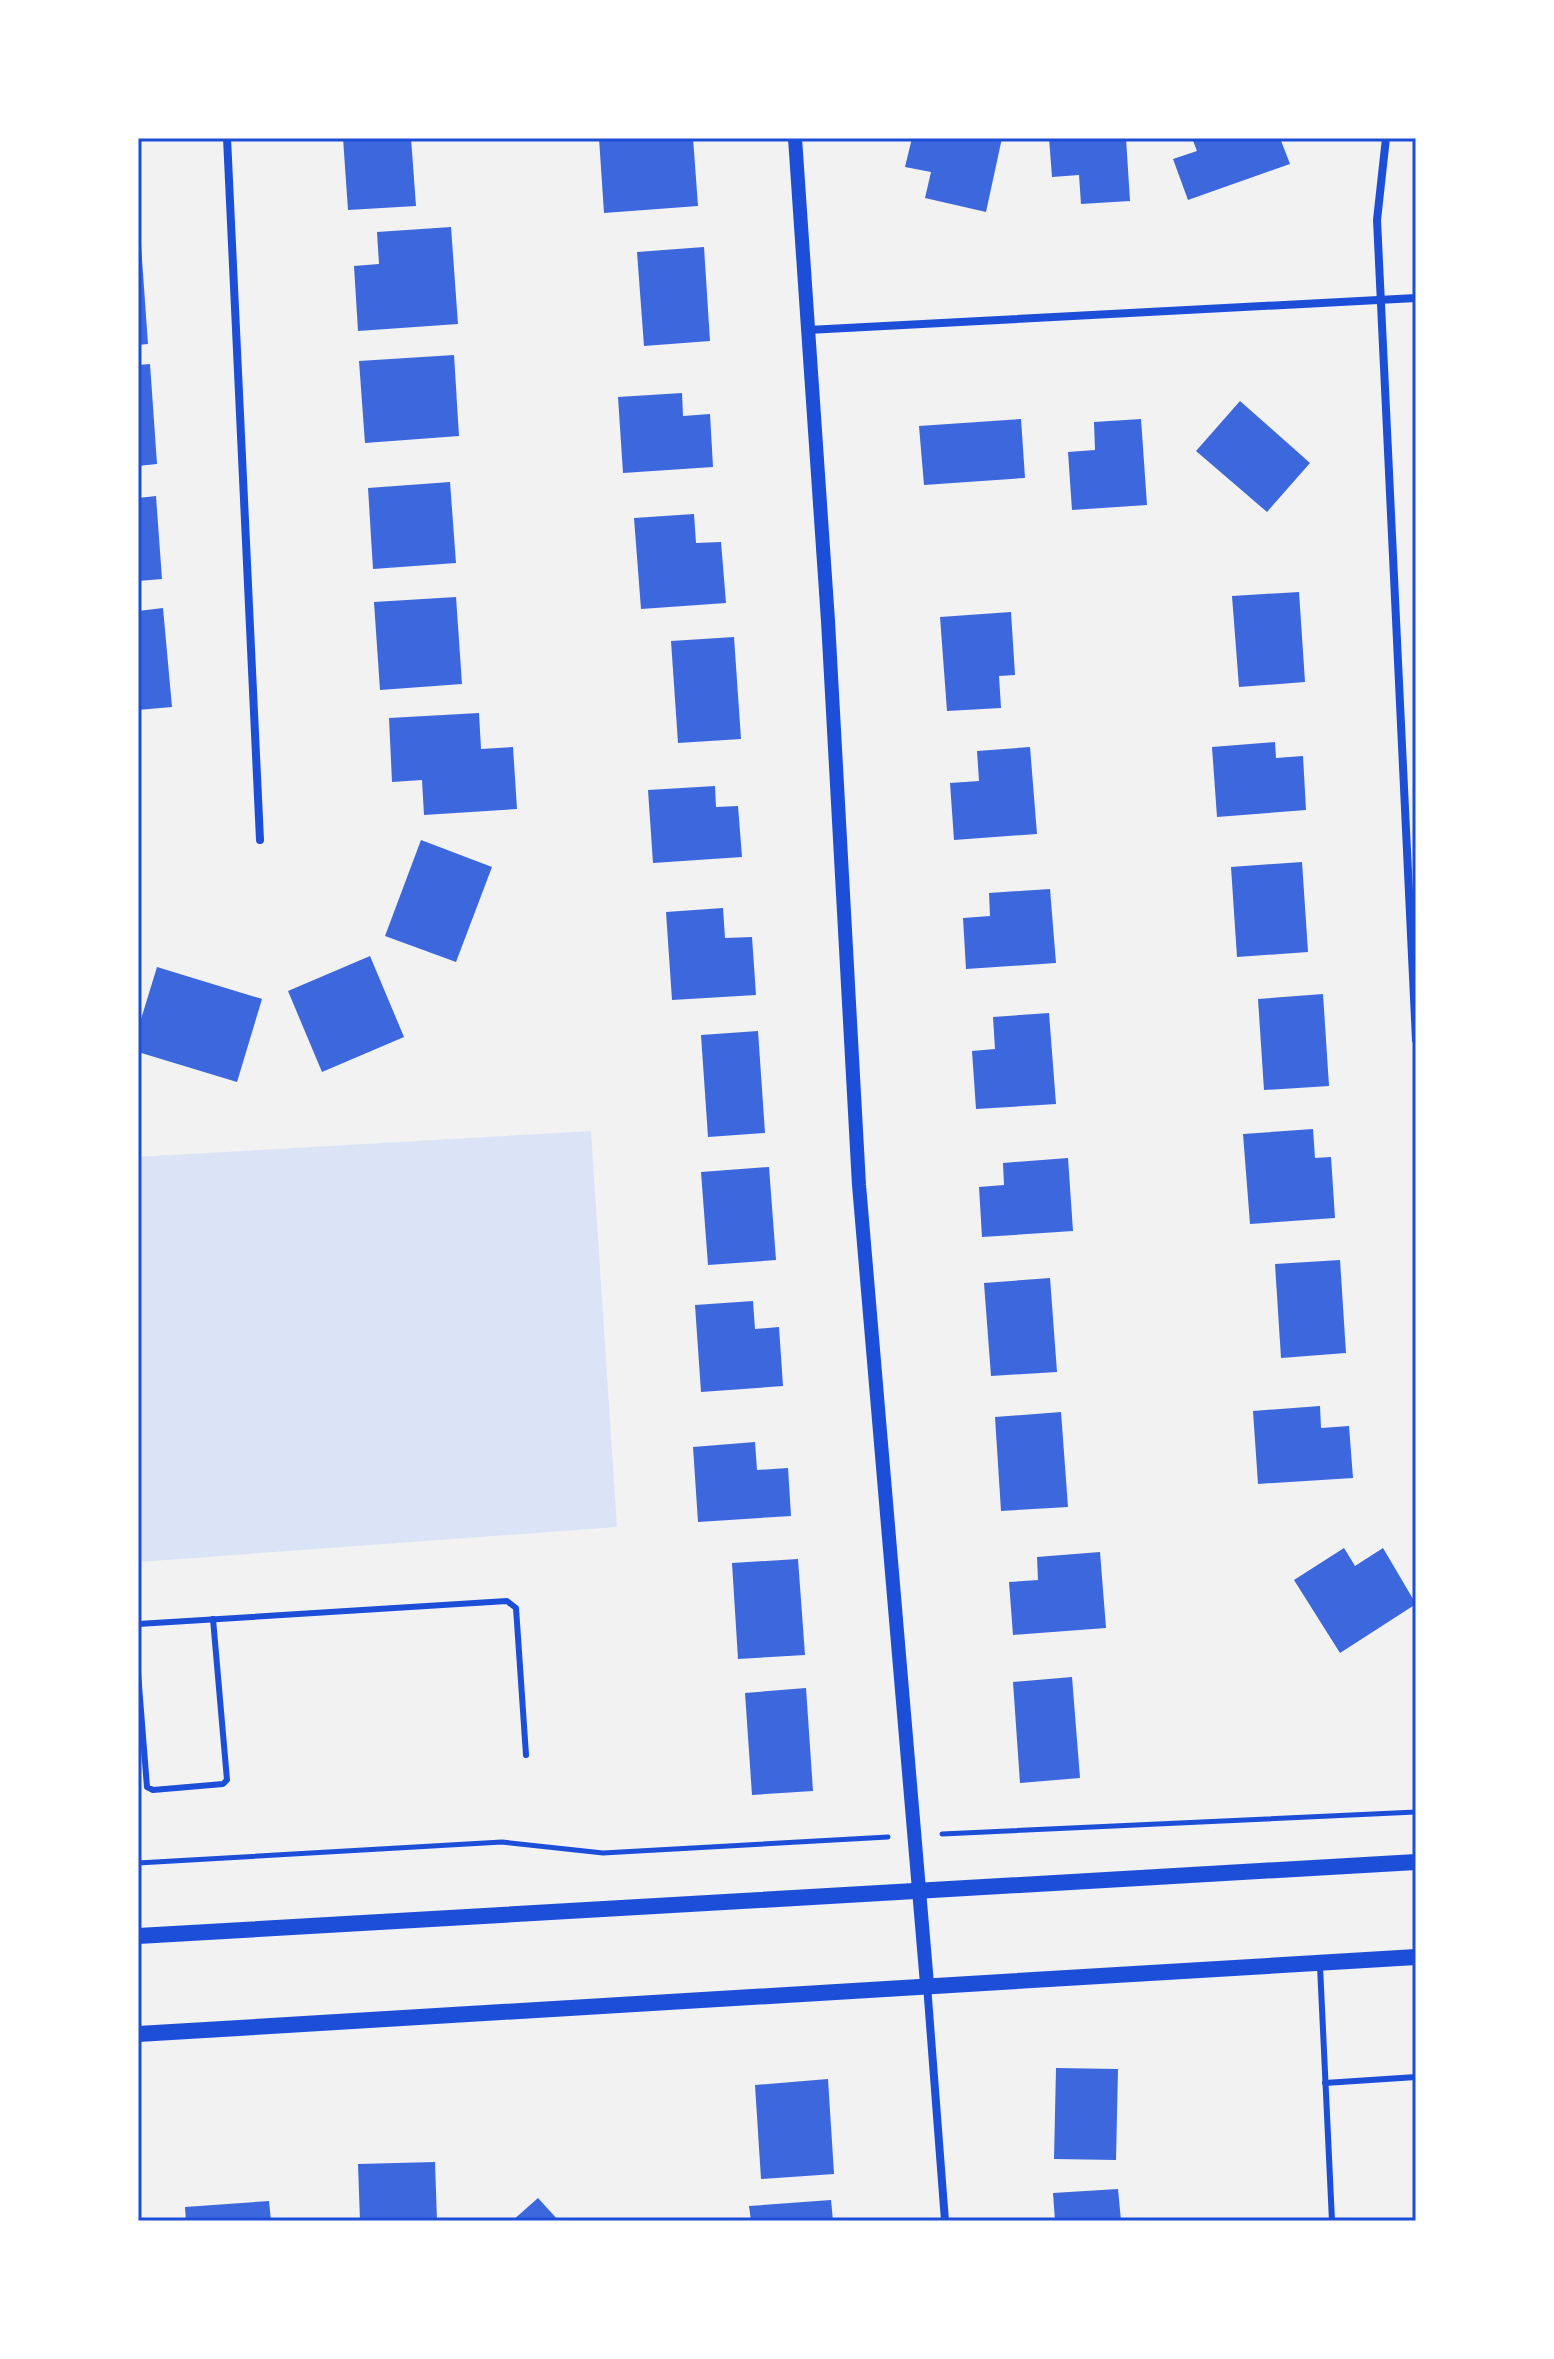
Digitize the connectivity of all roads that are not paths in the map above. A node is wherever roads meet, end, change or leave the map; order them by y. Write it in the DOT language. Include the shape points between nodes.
graph roads {
  1 [pos="227,138"];
  2 [pos="795,138"];
  3 [pos="1386,138"];
  4 [pos="1416,298"];
  5 [pos="1381,300"];
  6 [pos="808,330"];
  7 [pos="260,840"];
  8 [pos="1416,1040"];
  9 [pos="213,1619"];
  10 [pos="138,1624"];
  11 [pos="138,1673"];
  12 [pos="526,1755"];
  13 [pos="1416,1862"];
  14 [pos="919,1891"];
  15 [pos="138,1936"];
  16 [pos="1416,1957"];
  17 [pos="1319,1962"];
  18 [pos="927,1984"];
  19 [pos="138,2034"];
  20 [pos="1416,2077"];
  21 [pos="1325,2083"];
  22 [pos="945,2221"];
  23 [pos="1332,2221"];
  1 -- 7 [label="street"];
  2 -- 6 [label="street"];
  3 -- 5 [label="street" via="1377,220"];
  4 -- 5 [label="street"];
  5 -- 6 [label="street"];
  5 -- 8 [label="street"];
  6 -- 14 [label="street" via="859,1185"];
  9 -- 10 [label="lane"];
  9 -- 11 [label="lane" via="227,1780 223,1784 147,1787"];
  9 -- 12 [label="lane" via="507,1601 516,1608"];
  13 -- 14 [label="main road"];
  14 -- 15 [label="main road"];
  14 -- 18 [label="street"];
  16 -- 17 [label="main road"];
  17 -- 18 [label="main road"];
  17 -- 21 [label="lane"];
  18 -- 19 [label="main road"];
  18 -- 22 [label="street"];
  20 -- 21 [label="lane"];
  21 -- 23 [label="lane"];
}
